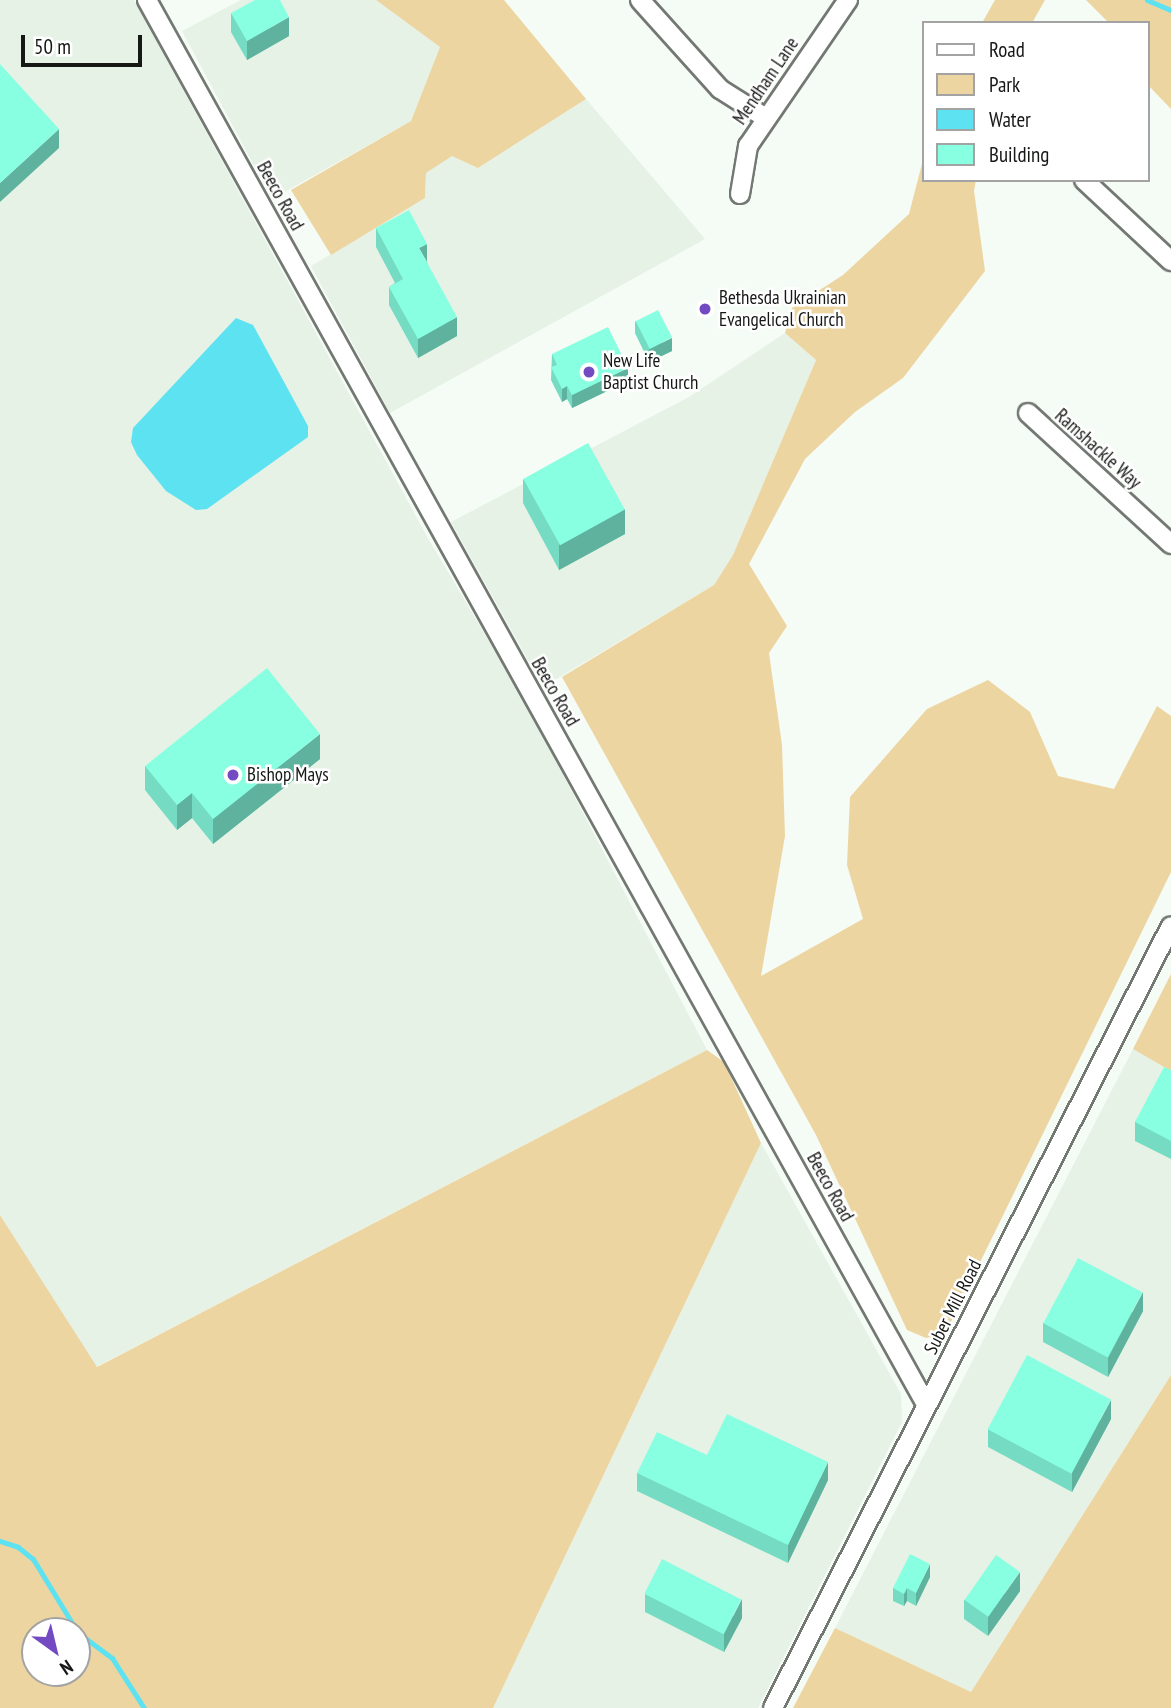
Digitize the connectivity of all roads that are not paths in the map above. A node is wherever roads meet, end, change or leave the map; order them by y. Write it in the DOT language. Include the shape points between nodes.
graph roads {
  1 [pos="147,0"];
  2 [pos="640,0"];
  3 [pos="848,0"];
  4 [pos="766,118"];
  5 [pos="1086,182"];
  6 [pos="740,194"];
  7 [pos="1171,261"];
  8 [pos="1028,413"];
  9 [pos="1171,544"];
  10 [pos="1171,926"];
  11 [pos="926,1404"];
  12 [pos="772,1708"];
  1 -- 11 [label="street, Beeco Road"];
  2 -- 4 [label="street" via="720,89"];
  3 -- 4 [label="street, Mendham Lane"];
  4 -- 6 [label="street, Mendham Lane" via="748,146"];
  5 -- 7 [label="street"];
  8 -- 9 [label="street, Ramshackle Way"];
  10 -- 11 [label="street, Suber Mill Road"];
  11 -- 12 [label="street, Suber Mill Road"];
}
